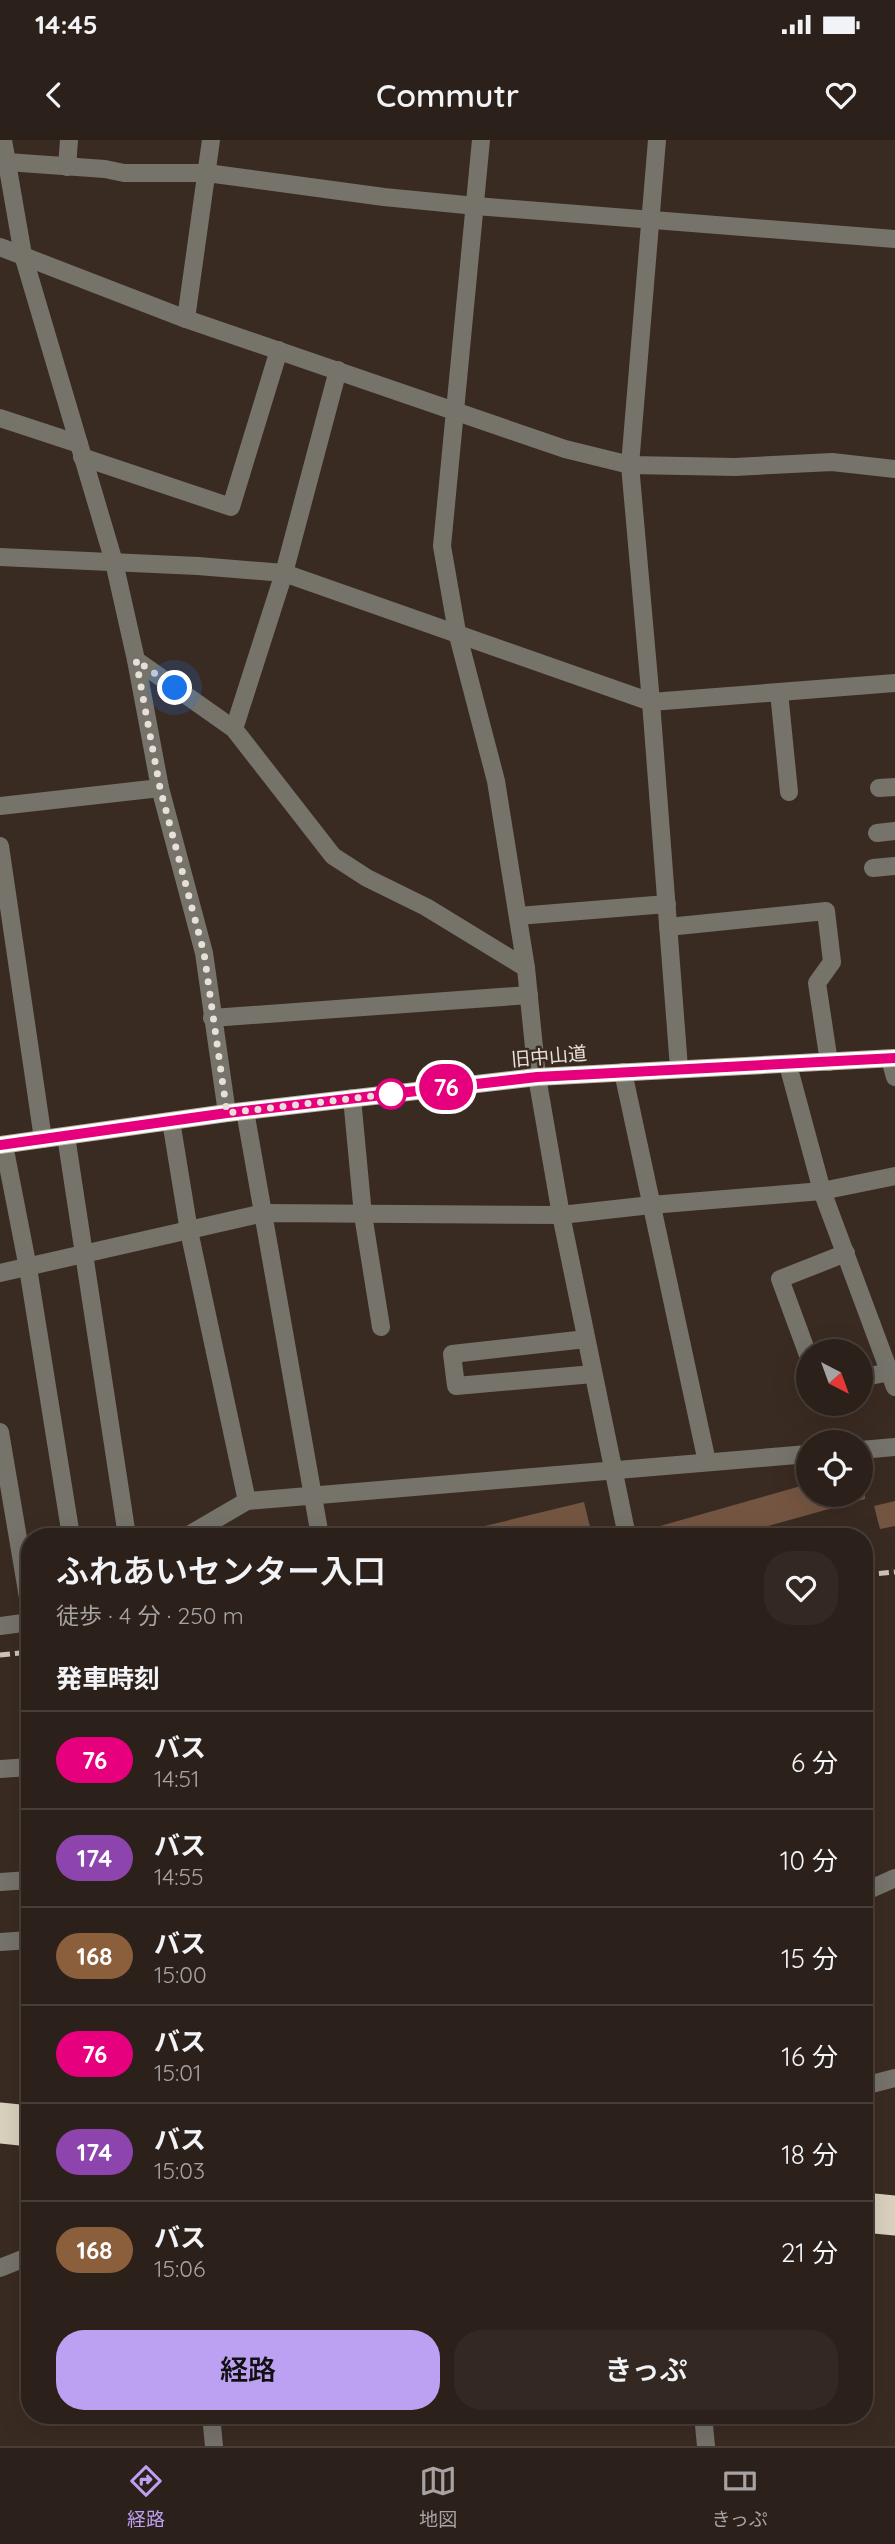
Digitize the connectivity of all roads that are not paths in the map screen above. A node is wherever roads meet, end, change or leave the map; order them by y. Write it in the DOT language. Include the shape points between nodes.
graph roads {
  1 [pos="3,140"];
  2 [pos="69,140"];
  3 [pos="211,140"];
  4 [pos="481,140"];
  5 [pos="657,140"];
  6 [pos="7,162"];
  7 [pos="67,167"];
  8 [pos="207,173"];
  9 [pos="476,206"];
  10 [pos="649,220"];
  11 [pos="895,239"];
  12 [pos="0,247"];
  13 [pos="23,255"];
  14 [pos="186,319"];
  15 [pos="279,350"];
  16 [pos="338,370"];
  17 [pos="453,411"];
  18 [pos="0,418"];
  19 [pos="80,450"];
  20 [pos="630,465"];
  21 [pos="895,469"];
  22 [pos="0,557"];
  23 [pos="114,562"];
  24 [pos="284,573"];
  25 [pos="457,632"];
  26 [pos="136,660"];
  27 [pos="895,683"];
  28 [pos="779,692"];
  29 [pos="651,702"];
  30 [pos="234,729"];
  31 [pos="160,788"];
  32 [pos="789,792"];
  33 [pos="0,806"];
  34 [pos="0,846"];
  35 [pos="895,866"];
  36 [pos="873,868"];
  37 [pos="667,904"];
  38 [pos="518,916"];
  39 [pos="668,927"];
  40 [pos="526,968"];
  41 [pos="528,995"];
  42 [pos="212,1018"];
  43 [pos="893,1058"];
  44 [pos="829,1062"];
  45 [pos="788,1065"];
  46 [pos="679,1068"];
  47 [pos="623,1072"];
  48 [pos="537,1077"];
  49 [pos="895,1077"];
  50 [pos="352,1098"];
  51 [pos="236,1112"];
  52 [pos="171,1121"];
  53 [pos="66,1136"];
  54 [pos="43,1139"];
  55 [pos="2,1145"];
  56 [pos="895,1176"];
  57 [pos="822,1191"];
  58 [pos="652,1205"];
  59 [pos="264,1213"];
  60 [pos="363,1215"];
  61 [pos="561,1215"];
  62 [pos="190,1231"];
  63 [pos="846,1253"];
  64 [pos="84,1255"];
  65 [pos="28,1268"];
  66 [pos="0,1273"];
  67 [pos="381,1327"];
  68 [pos="586,1339"];
  69 [pos="802,1339"];
  70 [pos="593,1374"];
  71 [pos="873,1378"];
  72 [pos="892,1379"];
  73 [pos="0,1432"];
  74 [pos="895,1447"];
  75 [pos="873,1449"];
  76 [pos="796,1455"];
  77 [pos="707,1462"];
  78 [pos="614,1472"];
  79 [pos="312,1495"];
  80 [pos="247,1501"];
  81 [pos="70,1528"];
  82 [pos="126,1528"];
  83 [pos="201,1528"];
  84 [pos="318,1528"];
  85 [pos="625,1528"];
  86 [pos="21,1556"];
  87 [pos="21,1623"];
  88 [pos="0,1626"];
  89 [pos="21,1768"];
  90 [pos="0,1769"];
  91 [pos="895,1878"];
  92 [pos="21,1881"];
  93 [pos="0,1882"];
  94 [pos="873,1888"];
  95 [pos="21,1941"];
  96 [pos="0,1942"];
  97 [pos="895,2078"];
  98 [pos="873,2084"];
  99 [pos="0,2113"];
  100 [pos="21,2115"];
  101 [pos="0,2133"];
  102 [pos="21,2135"];
  103 [pos="873,2204"];
  104 [pos="895,2206"];
  105 [pos="873,2223"];
  106 [pos="895,2225"];
  107 [pos="21,2260"];
  108 [pos="0,2269"];
  109 [pos="212,2424"];
  110 [pos="704,2424"];
  111 [pos="214,2446"];
  112 [pos="706,2446"];
  1 -- 6 [label="street"];
  2 -- 7 [label="street"];
  3 -- 8 [label="street"];
  4 -- 9 [label="street"];
  5 -- 10 [label="street"];
  6 -- 7 [label="street"];
  6 -- 13 [label="street"];
  7 -- 8 [label="street" via="124,173"];
  8 -- 9 [label="street"];
  8 -- 14 [label="street"];
  9 -- 10 [label="street"];
  9 -- 17 [label="street"];
  10 -- 11 [label="street"];
  10 -- 20 [label="street"];
  12 -- 13 [label="street"];
  13 -- 14 [label="street"];
  13 -- 19 [label="street"];
  14 -- 15 [label="street"];
  15 -- 16 [label="street"];
  15 -- 19 [label="street" via="231,507"];
  16 -- 17 [label="street"];
  16 -- 24 [label="street"];
  17 -- 20 [label="street" via="565,449"];
  17 -- 25 [label="street" via="442,546"];
  18 -- 19 [label="street"];
  19 -- 23 [label="street"];
  20 -- 21 [label="street" via="735,467 832,462"];
  20 -- 29 [label="street"];
  22 -- 23 [label="street"];
  23 -- 24 [label="street"];
  23 -- 26 [label="street"];
  24 -- 25 [label="street"];
  24 -- 30 [label="street"];
  25 -- 29 [label="street"];
  25 -- 38 [label="street" via="496,781"];
  26 -- 30 [label="street"];
  26 -- 31 [label="street"];
  27 -- 28 [label="street"];
  28 -- 29 [label="street"];
  28 -- 32 [label="street"];
  29 -- 37 [label="street"];
  30 -- 40 [label="street" via="333,856"];
  31 -- 33 [label="street"];
  31 -- 42 [label="street" via="204,953"];
  34 -- 54 [label="street"];
  35 -- 36 [label="street"];
  37 -- 38 [label="street"];
  37 -- 39 [label="street"];
  38 -- 40 [label="street"];
  39 -- 44 [label="street" via="826,911 832,962 817,983"];
  39 -- 46 [label="street"];
  40 -- 41 [label="street"];
  41 -- 42 [label="street"];
  41 -- 48 [label="street"];
  42 -- 51 [label="street"];
  43 -- 44 [label="main road, 旧中山道"];
  43 -- 49 [label="street"];
  44 -- 45 [label="main road, 旧中山道"];
  45 -- 46 [label="main road, 旧中山道"];
  45 -- 57 [label="street"];
  46 -- 47 [label="main road, 旧中山道"];
  47 -- 48 [label="main road, 旧中山道"];
  47 -- 58 [label="street"];
  48 -- 50 [label="main road, 旧中山道"];
  48 -- 61 [label="street"];
  50 -- 51 [label="main road, 旧中山道"];
  50 -- 60 [label="street"];
  51 -- 52 [label="main road, 旧中山道"];
  51 -- 59 [label="street"];
  52 -- 53 [label="main road, 旧中山道"];
  52 -- 62 [label="street"];
  53 -- 54 [label="main road, 旧中山道"];
  53 -- 64 [label="street"];
  54 -- 55 [label="main road, 旧中山道"];
  55 -- 65 [label="street"];
  56 -- 57 [label="street"];
  57 -- 58 [label="street"];
  57 -- 63 [label="street"];
  58 -- 61 [label="street"];
  58 -- 77 [label="street"];
  59 -- 60 [label="street"];
  59 -- 62 [label="street"];
  59 -- 79 [label="street"];
  60 -- 61 [label="street"];
  60 -- 67 [label="street"];
  61 -- 68 [label="street"];
  62 -- 64 [label="street"];
  62 -- 80 [label="street"];
  63 -- 69 [label="street" via="780,1279"];
  63 -- 72 [label="street"];
  64 -- 65 [label="street"];
  64 -- 82 [label="street"];
  65 -- 66 [label="street"];
  65 -- 81 [label="street"];
  68 -- 70 [label="street"];
  68 -- 70 [label="street" via="452,1354 456,1386"];
  70 -- 78 [label="street"];
  71 -- 72 [label="street"];
  73 -- 86 [label="street"];
  74 -- 75 [label="street"];
  76 -- 77 [label="street"];
  77 -- 78 [label="street"];
  78 -- 79 [label="street"];
  78 -- 85 [label="street"];
  79 -- 80 [label="street"];
  79 -- 84 [label="street"];
  80 -- 83 [label="street"];
  87 -- 88 [label="street"];
  89 -- 90 [label="street"];
  91 -- 94 [label="street"];
  92 -- 93 [label="street"];
  95 -- 96 [label="street"];
  97 -- 98 [label="street"];
  99 -- 100 [label="highway"];
  101 -- 102 [label="highway"];
  103 -- 104 [label="highway"];
  105 -- 106 [label="highway"];
  107 -- 108 [label="street"];
  109 -- 111 [label="street"];
  110 -- 112 [label="street"];
}
